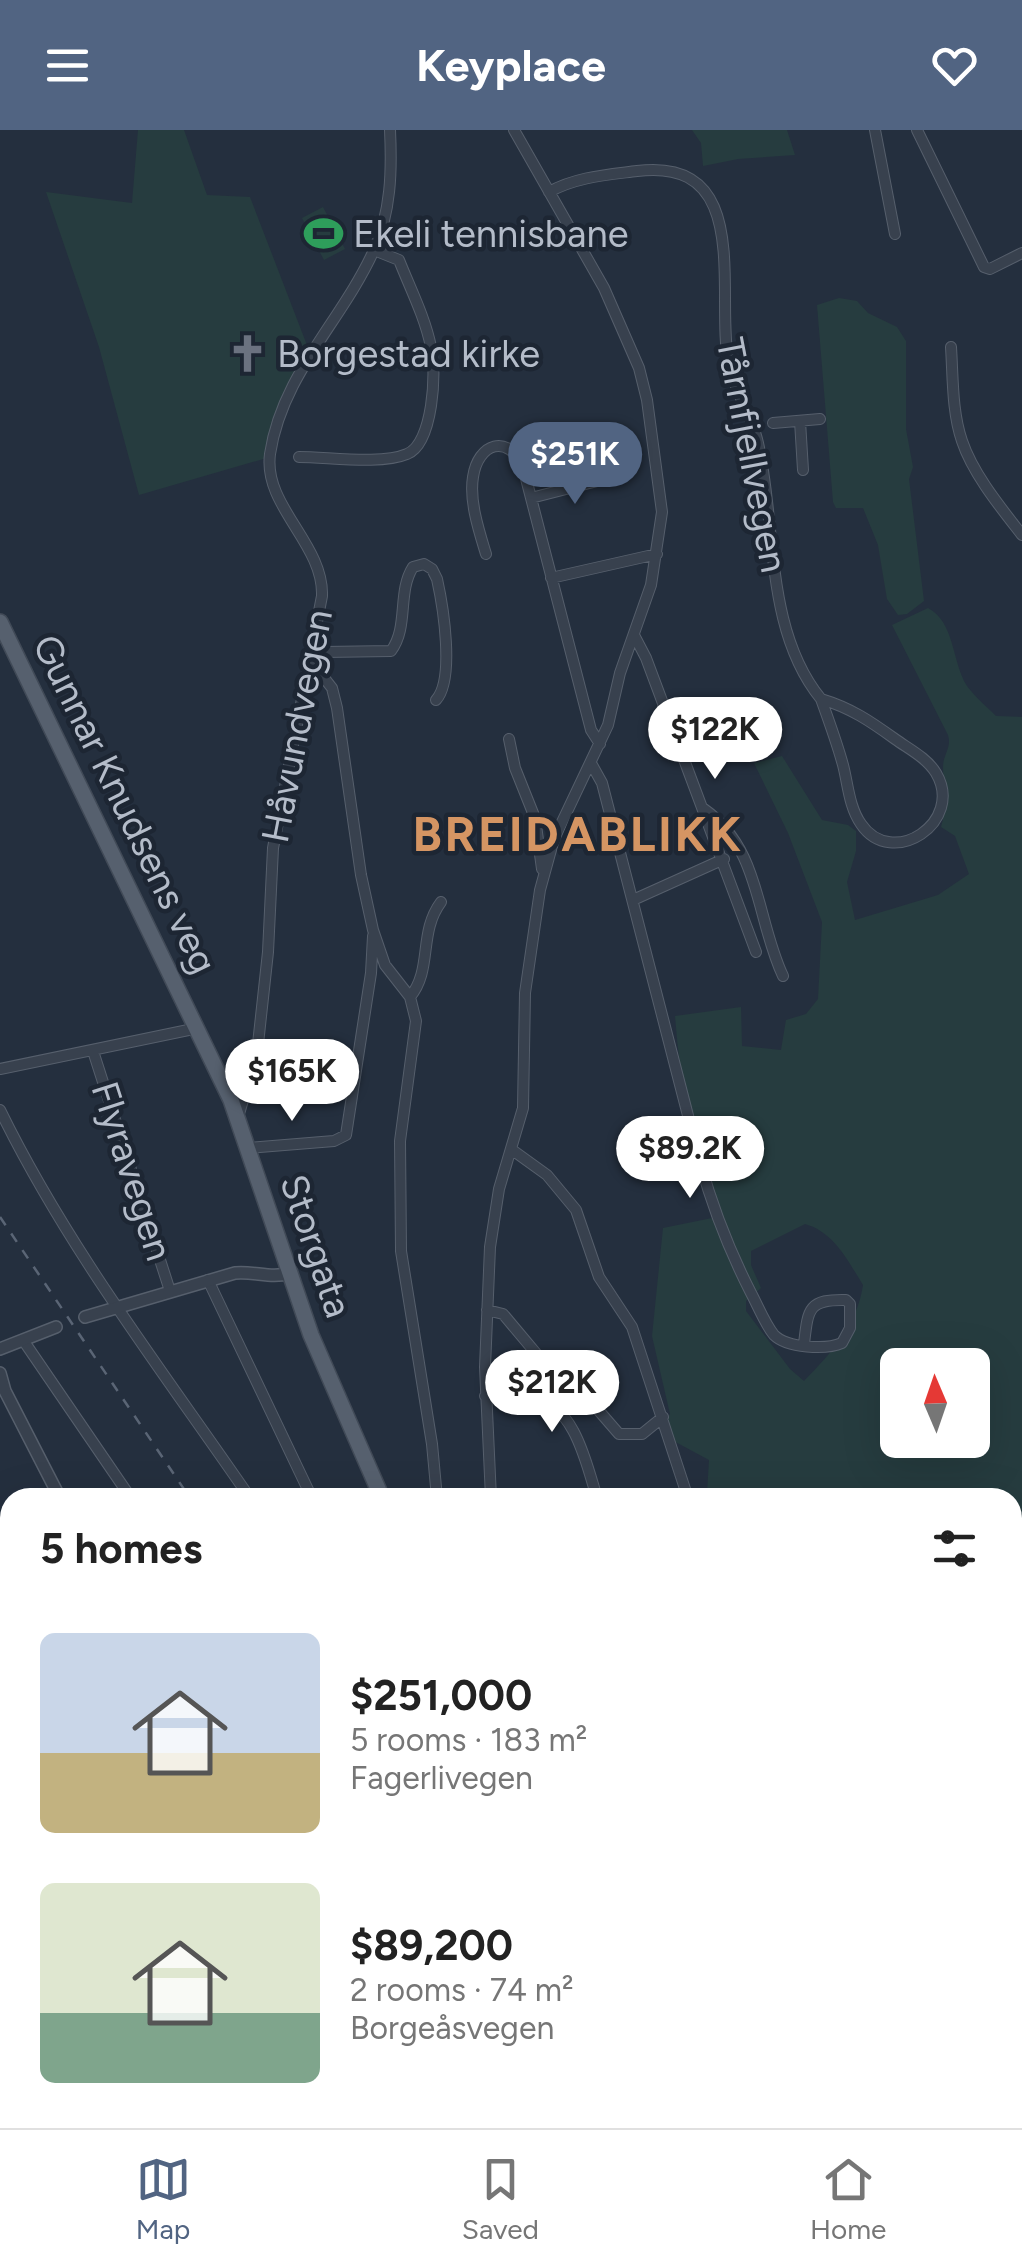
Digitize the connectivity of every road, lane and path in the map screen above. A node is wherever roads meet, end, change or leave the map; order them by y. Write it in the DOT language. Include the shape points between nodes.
graph roads {
  1 [pos="390,130"];
  2 [pos="514,130"];
  3 [pos="917,130"];
  4 [pos="878,131"];
  5 [pos="549,192"];
  6 [pos="895,234"];
  7 [pos="374,250"];
  8 [pos="1022,253"];
  9 [pos="950,347"];
  10 [pos="820,419"];
  11 [pos="800,421"];
  12 [pos="773,423"];
  13 [pos="300,457"];
  14 [pos="803,470"];
  15 [pos="609,478"];
  16 [pos="531,498"];
  17 [pos="1022,535"];
  18 [pos="486,554"];
  19 [pos="657,554"];
  20 [pos="551,578"];
  21 [pos="0,622"];
  22 [pos="634,636"];
  23 [pos="310,660"];
  24 [pos="821,699"];
  25 [pos="436,700"];
  26 [pos="509,739"];
  27 [pos="600,744"];
  28 [pos="592,765"];
  29 [pos="703,808"];
  30 [pos="724,859"];
  31 [pos="543,875"];
  32 [pos="633,900"];
  33 [pos="440,902"];
  34 [pos="373,930"];
  35 [pos="756,952"];
  36 [pos="783,976"];
  37 [pos="410,997"];
  38 [pos="194,1022"];
  39 [pos="93,1051"];
  40 [pos="0,1069"];
  41 [pos="0,1110"];
  42 [pos="238,1117"];
  43 [pos="248,1148"];
  44 [pos="511,1150"];
  45 [pos="290,1274"];
  46 [pos="208,1280"];
  47 [pos="170,1292"];
  48 [pos="116,1308"];
  49 [pos="487,1310"];
  50 [pos="84,1317"];
  51 [pos="56,1327"];
  52 [pos="23,1340"];
  53 [pos="804,1344"];
  54 [pos="0,1349"];
  55 [pos="0,1373"];
  56 [pos="3,1392"];
  57 [pos="486,1396"];
  58 [pos="663,1416"];
  59 [pos="55,1488"];
  60 [pos="125,1488"];
  61 [pos="243,1488"];
  62 [pos="307,1488"];
  63 [pos="378,1488"];
  64 [pos="436,1488"];
  65 [pos="491,1488"];
  66 [pos="594,1488"];
  67 [pos="685,1488"];
  1 -- 7 [label="street, Håvundvegen" via="390,193"];
  2 -- 5 [label="street"];
  3 -- 8 [label="street" via="984,267"];
  4 -- 6 [label="street"];
  5 -- 19 [label="street" via="635,359 661,494"];
  5 -- 24 [label="street, Tårnfjellvegen" via="573,180 664,170 694,183 714,207 724,243 728,364 758,443 786,626 802,671"];
  7 -- 13 [label="street" via="399,260 428,336 434,361 422,440 412,453 394,458"];
  7 -- 23 [label="street, Håvundvegen" via="289,388 270,458 279,494 322,581"];
  9 -- 17 [label="street" via="962,442"];
  10 -- 11 [label="street"];
  11 -- 12 [label="street"];
  11 -- 14 [label="street"];
  15 -- 16 [label="street"];
  16 -- 18 [label="street" via="512,450 496,445 482,454 472,493"];
  16 -- 20 [label="street"];
  19 -- 20 [label="street"];
  19 -- 22 [label="street"];
  20 -- 27 [label="street" via="590,730"];
  21 -- 38 [label="main road, Gunnar Knudsens veg"];
  22 -- 27 [label="street"];
  22 -- 29 [label="street"];
  23 -- 25 [label="street" via="324,652 391,650 406,578 424,564 437,579 446,648 443,692"];
  23 -- 34 [label="street" via="332,688 337,708"];
  23 -- 42 [label="street, Håvundvegen" via="273,848 257,1053"];
  24 -- 24 [label="street, Tårnfjellvegen" via="862,826 891,842 928,832 942,799 936,772 865,716"];
  26 -- 31 [label="street" via="535,818"];
  27 -- 28 [label="street"];
  28 -- 31 [label="street"];
  28 -- 32 [label="street"];
  29 -- 30 [label="street"];
  29 -- 36 [label="street" via="749,865"];
  30 -- 32 [label="street"];
  30 -- 35 [label="street"];
  31 -- 44 [label="street" via="525,993 523,1108"];
  32 -- 53 [label="street" via="721,1234 774,1335"];
  33 -- 37 [label="street" via="429,920 421,982"];
  34 -- 37 [label="street" via="385,965"];
  34 -- 43 [label="street" via="346,1135"];
  37 -- 64 [label="street" via="416,1021 400,1141 401,1266"];
  38 -- 39 [label="street"];
  38 -- 42 [label="main road, Storgata"];
  39 -- 40 [label="street"];
  39 -- 47 [label="street, Flyravegen"];
  41 -- 48 [label="street" via="44,1196"];
  42 -- 43 [label="main road, Storgata"];
  43 -- 45 [label="main road, Storgata"];
  44 -- 49 [label="street" via="492,1229"];
  44 -- 58 [label="street" via="571,1201 599,1277 632,1327"];
  45 -- 46 [label="street"];
  45 -- 63 [label="main road, Storgata"];
  46 -- 47 [label="street"];
  46 -- 62 [label="street"];
  47 -- 48 [label="street"];
  48 -- 50 [label="street"];
  48 -- 61 [label="street"];
  49 -- 57 [label="street"];
  49 -- 58 [label="street" via="503,1314 619,1434 642,1434"];
  51 -- 52 [label="street"];
  52 -- 54 [label="street"];
  52 -- 60 [label="street"];
  53 -- 53 [label="street" via="842,1343 850,1304 814,1305"];
  55 -- 56 [label="street"];
  56 -- 59 [label="street"];
  57 -- 65 [label="street"];
  57 -- 66 [label="street" via="550,1403 580,1445"];
  58 -- 67 [label="street"];
}
